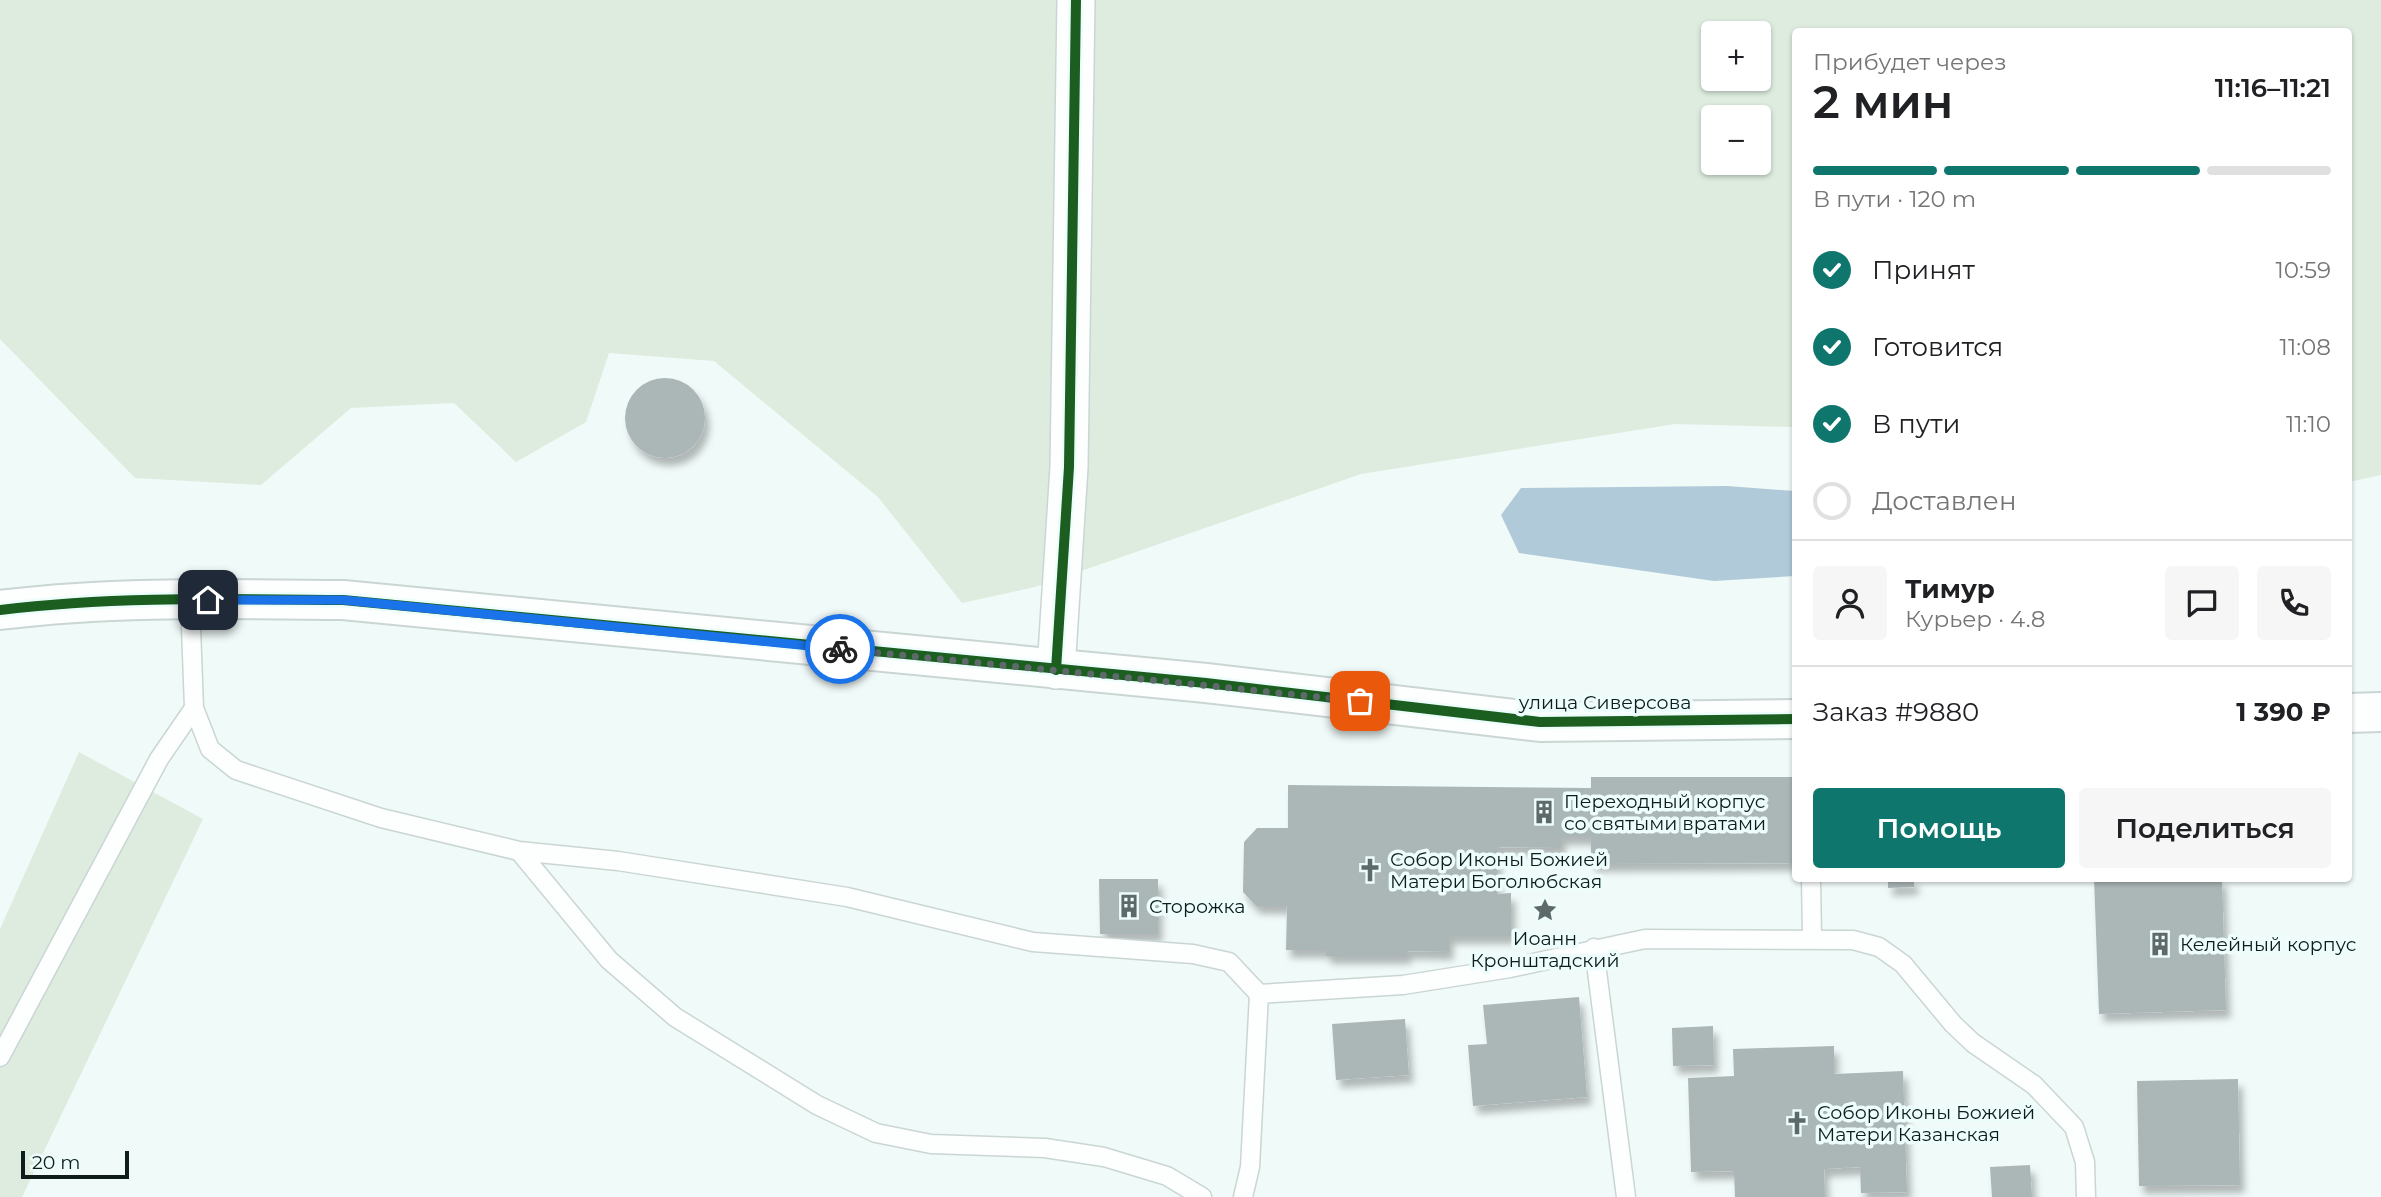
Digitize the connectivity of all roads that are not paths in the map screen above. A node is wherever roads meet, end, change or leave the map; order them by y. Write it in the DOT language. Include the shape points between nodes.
graph roads {
  1 [pos="1076,0"];
  2 [pos="190,600"];
  3 [pos="0,610"];
  4 [pos="1056,670"];
  5 [pos="194,708"];
  6 [pos="2381,712"];
  7 [pos="2352,713"];
  8 [pos="1792,719"];
  9 [pos="519,851"];
  10 [pos="1811,882"];
  11 [pos="1812,938"];
  12 [pos="1594,948"];
  13 [pos="1259,994"];
  14 [pos="0,1057"];
  15 [pos="1202,1197"];
  16 [pos="1243,1197"];
  17 [pos="1626,1197"];
  18 [pos="2086,1197"];
  1 -- 4 [label="street" via="1069,467"];
  2 -- 3 [label="street, улица Сиверсова"];
  2 -- 4 [label="street, улица Сиверсова" via="343,600"];
  2 -- 5 [label="lane"];
  4 -- 8 [label="street, улица Сиверсова" via="1540,722"];
  5 -- 9 [label="lane" via="210,749 236,770 381,818"];
  5 -- 14 [label="lane" via="159,759"];
  6 -- 7 [label="street"];
  9 -- 13 [label="lane" via="618,861 848,897 1033,942 1193,954 1229,962"];
  9 -- 15 [label="lane" via="609,960 675,1017 817,1105 876,1133 931,1144 1045,1148 1104,1157 1167,1177"];
  10 -- 11 [label="lane"];
  11 -- 12 [label="lane" via="1644,939"];
  11 -- 18 [label="lane" via="1879,947 1903,964 1973,1043 2034,1085 2074,1126 2085,1162"];
  12 -- 13 [label="lane" via="1510,968 1403,985"];
  12 -- 17 [label="lane"];
  13 -- 16 [label="lane" via="1250,1167"];
}
